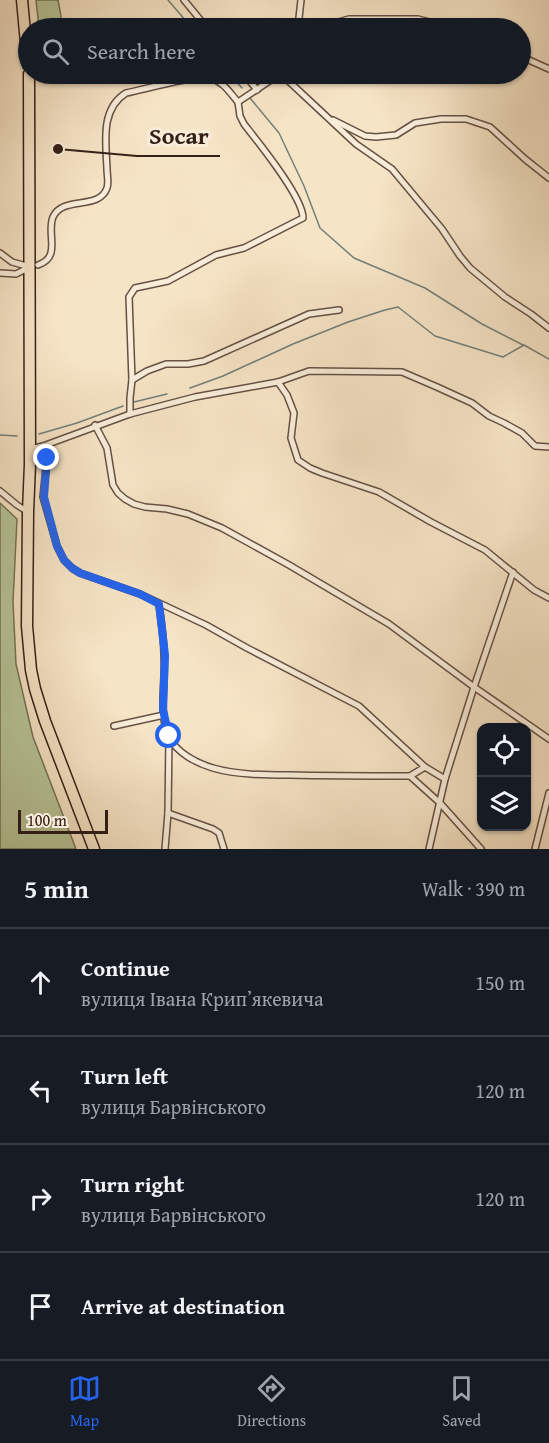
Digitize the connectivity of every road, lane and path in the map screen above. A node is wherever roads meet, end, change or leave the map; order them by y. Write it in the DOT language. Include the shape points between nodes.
graph roads {
  1 [pos="22,0"];
  2 [pos="184,0"];
  3 [pos="301,0"];
  4 [pos="24,18"];
  5 [pos="199,18"];
  6 [pos="299,18"];
  7 [pos="531,61"];
  8 [pos="549,69"];
  9 [pos="29,84"];
  10 [pos="169,84"];
  11 [pos="222,84"];
  12 [pos="252,84"];
  13 [pos="266,84"];
  14 [pos="291,84"];
  15 [pos="257,90"];
  16 [pos="238,102"];
  17 [pos="326,117"];
  18 [pos="549,178"];
  19 [pos="0,253"];
  20 [pos="34,266"];
  21 [pos="0,273"];
  22 [pos="339,310"];
  23 [pos="549,328"];
  24 [pos="132,380"];
  25 [pos="278,382"];
  26 [pos="130,414"];
  27 [pos="95,426"];
  28 [pos="43,446"];
  29 [pos="549,447"];
  30 [pos="30,449"];
  31 [pos="0,491"];
  32 [pos="28,512"];
  33 [pos="513,572"];
  34 [pos="549,598"];
  35 [pos="159,604"];
  36 [pos="474,687"];
  37 [pos="164,715"];
  38 [pos="114,726"];
  39 [pos="169,736"];
  40 [pos="549,739"];
  41 [pos="425,767"];
  42 [pos="410,776"];
  43 [pos="446,779"];
  44 [pos="549,793"];
  45 [pos="440,803"];
  46 [pos="168,813"];
  47 [pos="94,849"];
  48 [pos="165,849"];
  49 [pos="224,849"];
  50 [pos="429,849"];
  51 [pos="481,849"];
  52 [pos="534,849"];
  1 -- 4 [label="highway"];
  2 -- 5 [label="street"];
  3 -- 6 [label="street"];
  7 -- 8 [label="street"];
  9 -- 20 [label="highway"];
  10 -- 20 [label="street" via="126,93 118,100 107,118 105,191 96,199 64,206 57,212 52,223 51,255 46,262"];
  11 -- 16 [label="street"];
  12 -- 15 [label="street"];
  13 -- 15 [label="street"];
  14 -- 17 [label="street"];
  15 -- 16 [label="street"];
  16 -- 24 [label="street" via="244,124 282,174 303,218 244,248 216,255 168,281 135,288 129,297"];
  17 -- 18 [label="street" via="365,136 376,137 396,135 415,123 466,119 490,127"];
  17 -- 23 [label="street" via="392,169 470,268"];
  19 -- 20 [label="street" via="12,262"];
  20 -- 21 [label="street" via="16,274"];
  20 -- 30 [label="highway"];
  22 -- 24 [label="street" via="309,314 204,361 166,364"];
  24 -- 26 [label="street"];
  25 -- 26 [label="street"];
  25 -- 29 [label="street" via="309,371 402,372 472,403 522,433 535,446"];
  25 -- 33 [label="street" via="294,414 291,438 298,460 322,474 378,492 485,550"];
  26 -- 27 [label="street"];
  27 -- 28 [label="street"];
  27 -- 36 [label="street" via="107,448 113,486 125,499 145,507 188,514 222,528 389,624"];
  28 -- 30 [label="street"];
  28 -- 35 [label="street" via="47,458 44,497 64,560 80,573"];
  30 -- 32 [label="highway"];
  31 -- 32 [label="street"];
  32 -- 47 [label="highway" via="27,626 33,679"];
  33 -- 34 [label="street"];
  33 -- 36 [label="street"];
  35 -- 37 [label="street" via="165,655"];
  35 -- 41 [label="street" via="359,706"];
  36 -- 40 [label="street"];
  36 -- 43 [label="street"];
  37 -- 38 [label="street"];
  37 -- 39 [label="street"];
  39 -- 42 [label="street" via="185,755 229,772"];
  39 -- 46 [label="street"];
  41 -- 42 [label="street"];
  41 -- 43 [label="street"];
  42 -- 45 [label="street"];
  43 -- 45 [label="street"];
  44 -- 52 [label="street"];
  45 -- 50 [label="street"];
  45 -- 51 [label="street"];
  46 -- 48 [label="street"];
  46 -- 49 [label="street" via="213,829 219,833"];
}
